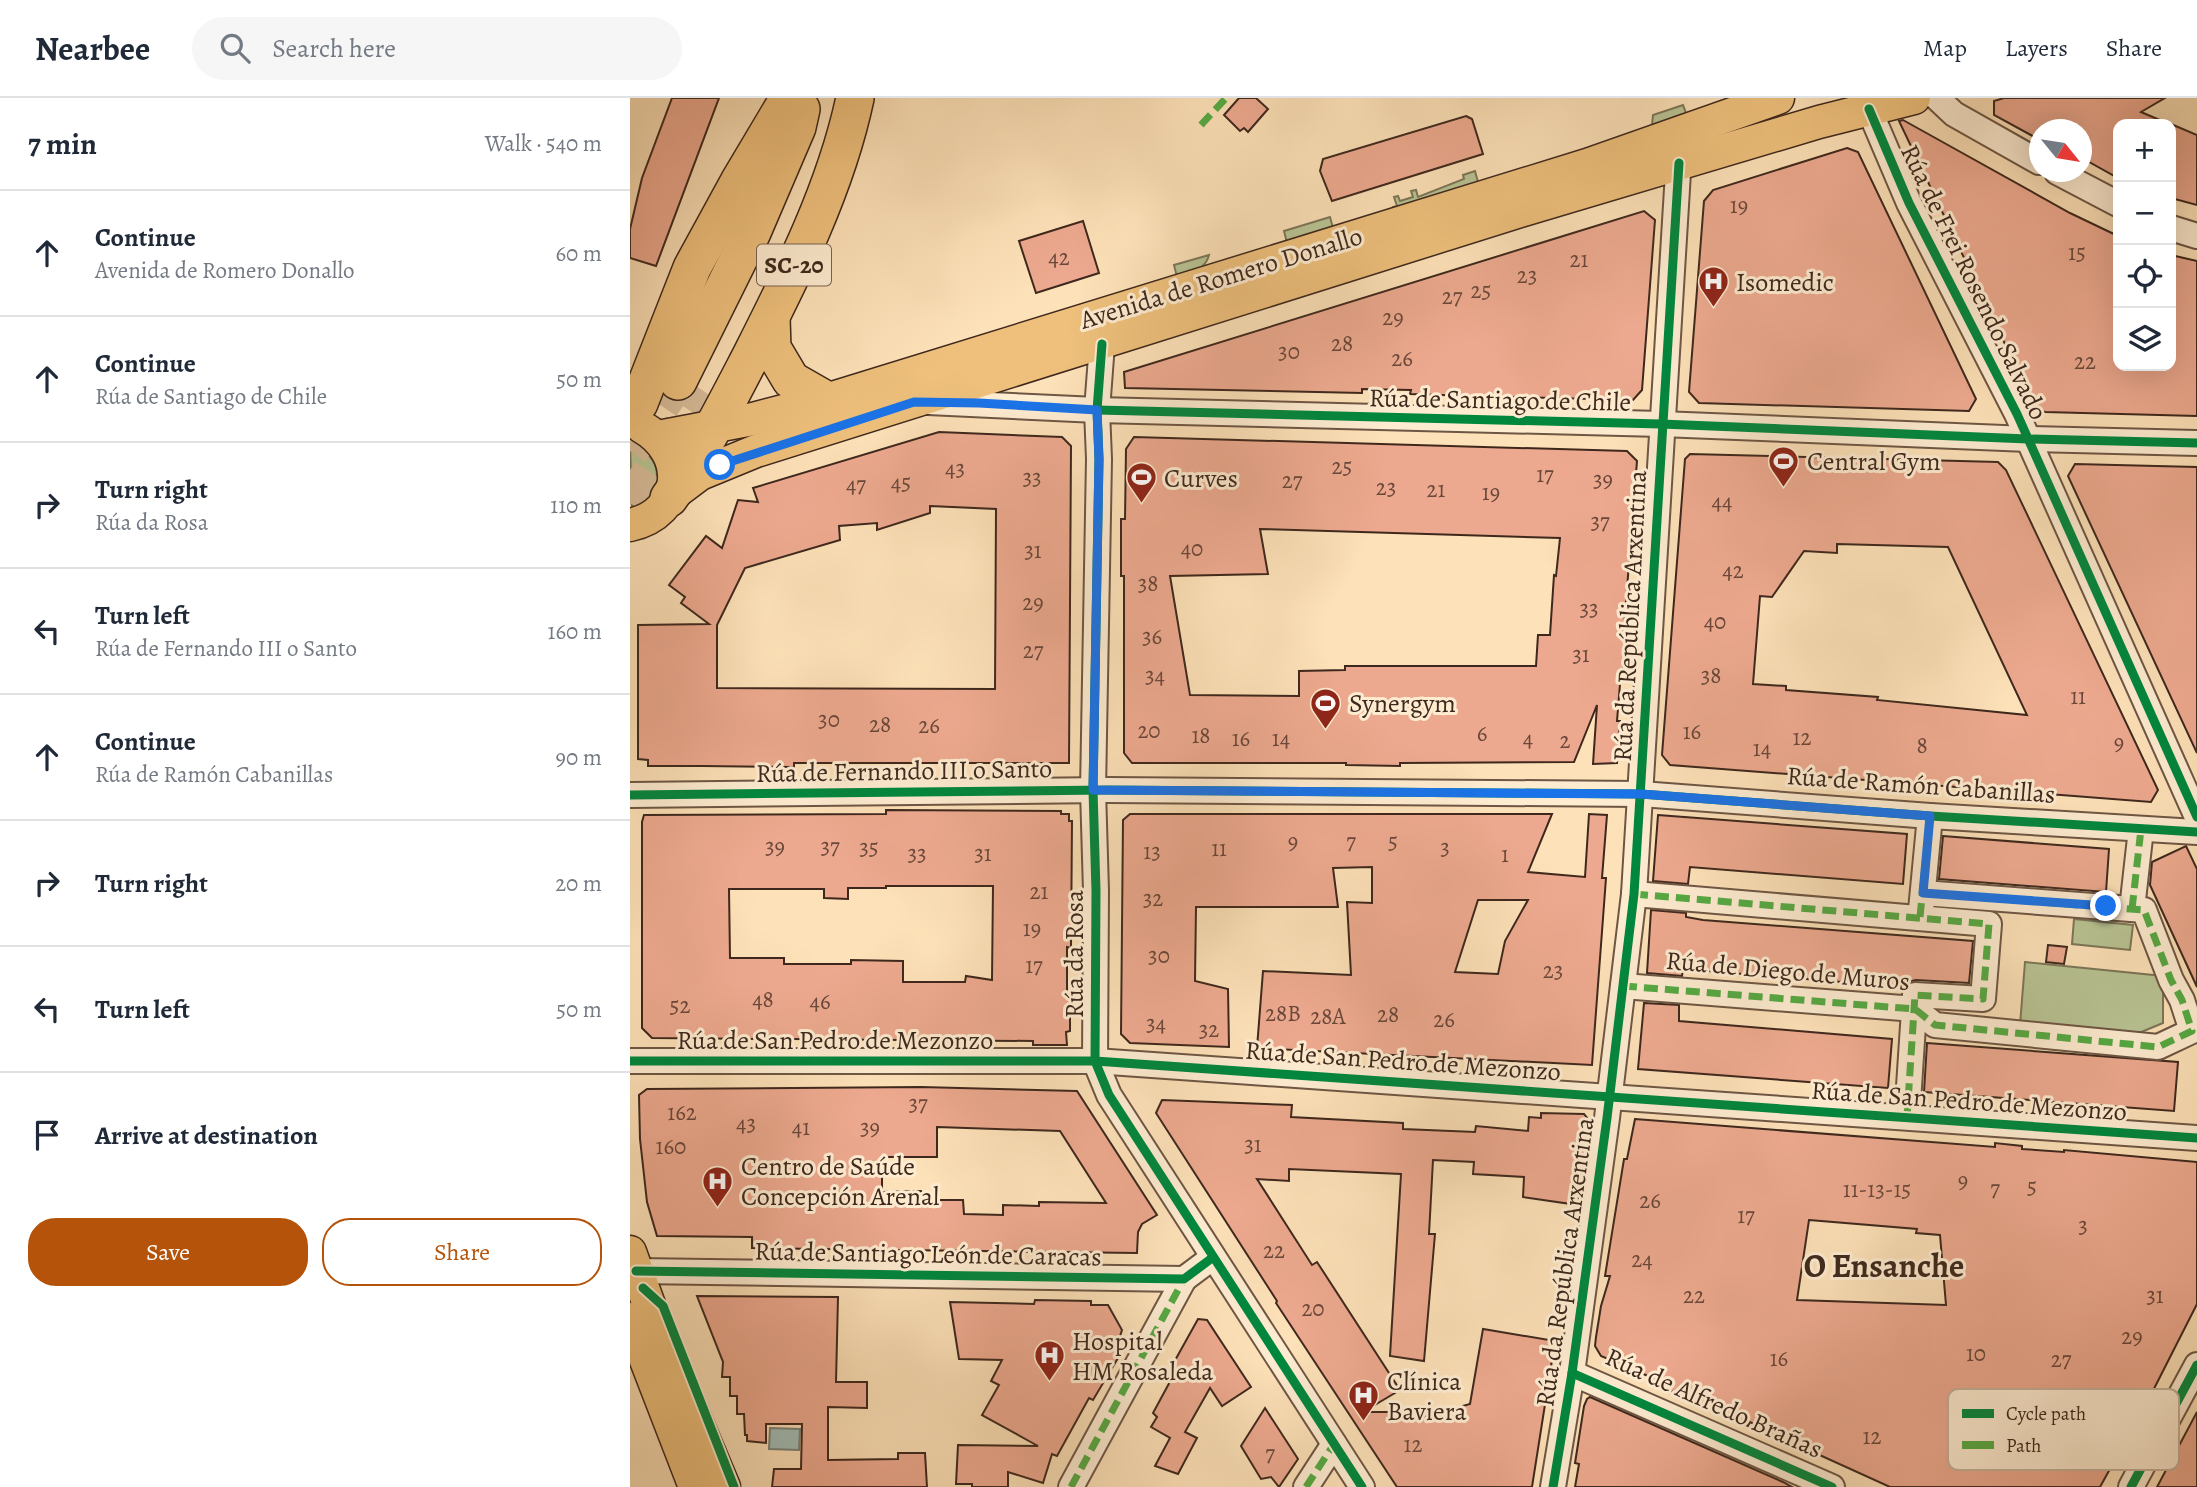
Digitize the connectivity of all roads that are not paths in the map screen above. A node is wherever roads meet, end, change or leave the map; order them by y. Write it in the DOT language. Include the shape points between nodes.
graph roads {
  1 [pos="789,98"];
  2 [pos="804,98"];
  3 [pos="835,98"];
  4 [pos="855,98"];
  5 [pos="1780,98"];
  6 [pos="1914,98"];
  7 [pos="1937,98"];
  8 [pos="1867,104"];
  9 [pos="2029,156"];
  10 [pos="1679,163"];
  11 [pos="2076,182"];
  12 [pos="2113,201"];
  13 [pos="2176,230"];
  14 [pos="2197,236"];
  15 [pos="771,318"];
  16 [pos="1102,344"];
  17 [pos="700,399"];
  18 [pos="826,400"];
  19 [pos="914,402"];
  20 [pos="1097,410"];
  21 [pos="1661,424"];
  22 [pos="639,426"];
  23 [pos="2028,439"];
  24 [pos="2197,443"];
  25 [pos="669,498"];
  26 [pos="634,532"];
  27 [pos="1093,790"];
  28 [pos="1641,794"];
  29 [pos="630,795"];
  30 [pos="1930,816"];
  31 [pos="2197,817"];
  32 [pos="2141,829"];
  33 [pos="2197,832"];
  34 [pos="1634,894"];
  35 [pos="1921,905"];
  36 [pos="2132,909"];
  37 [pos="1623,986"];
  38 [pos="1915,1009"];
  39 [pos="2190,1013"];
  40 [pos="630,1061"];
  41 [pos="1095,1061"];
  42 [pos="1610,1097"];
  43 [pos="1907,1117"];
  44 [pos="2197,1138"];
  45 [pos="1212,1258"];
  46 [pos="633,1261"];
  47 [pos="1184,1279"];
  48 [pos="630,1319"];
  49 [pos="2197,1365"];
  50 [pos="1572,1373"];
  51 [pos="2179,1398"];
  52 [pos="1334,1444"];
  53 [pos="2139,1470"];
  54 [pos="695,1487"];
  55 [pos="724,1487"];
  56 [pos="1072,1487"];
  57 [pos="1306,1487"];
  58 [pos="1362,1487"];
  59 [pos="1553,1487"];
  60 [pos="1832,1487"];
  61 [pos="2130,1487"];
  1 -- 22 [label="highway" via="692,268 639,402"];
  2 -- 17 [label="highway, SC-20" via="797,127 752,232"];
  3 -- 17 [label="highway, SC-20" via="779,246"];
  4 -- 15 [label="highway, SC-20" via="833,177"];
  5 -- 10 [label="street, Avenida de Romero Donallo" via="1770,116 1686,143"];
  5 -- 18 [label="main road, Avenida de Romero Donallo" via="1587,164"];
  6 -- 8 [label="main road, Avenida de Romero Donallo"];
  7 -- 9 [label="street" via="1954,114"];
  8 -- 10 [label="main road, Avenida de Romero Donallo"];
  8 -- 23 [label="street, Rúa de Frei Rosendo Salvado" via="1909,203"];
  10 -- 16 [label="main road, Avenida de Romero Donallo"];
  10 -- 21 [label="street, Rúa da República Arxentina"];
  11 -- 12 [label="street"];
  13 -- 14 [label="street"];
  15 -- 17 [label="highway, SC-20"];
  15 -- 18 [label="highway" via="772,348 791,380"];
  16 -- 19 [label="main road, Avenida de Romero Donallo"];
  16 -- 20 [label="street, Rúa da Rosa"];
  17 -- 18 [label="main road, Avenida de Romero Donallo" via="753,419"];
  17 -- 22 [label="main road, Avenida de Romero Donallo"];
  17 -- 25 [label="highway, SC-20" via="695,462"];
  19 -- 20 [label="street, Rúa de Santiago de Chile"];
  19 -- 25 [label="main road, Avenida de Romero Donallo" via="720,465"];
  20 -- 21 [label="street, Rúa de Santiago de Chile"];
  20 -- 27 [label="street, Rúa da Rosa"];
  21 -- 23 [label="street, Rúa de Santiago de Chile"];
  21 -- 28 [label="street, Rúa da República Arxentina"];
  22 -- 25 [label="main road" via="668,450 674,465"];
  23 -- 24 [label="street, Rúa de Santiago de Chile"];
  23 -- 31 [label="street, Rúa de Frei Rosendo Salvado"];
  25 -- 26 [label="main road, SC-20"];
  27 -- 28 [label="street, Rúa de Fernando III o Santo"];
  27 -- 29 [label="street, Rúa de Fernando III o Santo"];
  27 -- 41 [label="street, Rúa da Rosa"];
  28 -- 30 [label="street, Rúa de Ramón Cabanillas"];
  28 -- 34 [label="street, Rúa da República Arxentina"];
  30 -- 32 [label="street, Rúa de Ramón Cabanillas"];
  30 -- 35 [label="street"];
  32 -- 33 [label="street, Rúa de Ramón Cabanillas"];
  32 -- 36 [label="street"];
  34 -- 35 [label="street"];
  34 -- 37 [label="street, Rúa da República Arxentina"];
  35 -- 36 [label="street"];
  35 -- 38 [label="street" via="1989,924 1983,999 1916,995"];
  36 -- 39 [label="street" via="2144,910 2171,980"];
  37 -- 38 [label="street, Rúa de Diego de Muros"];
  37 -- 42 [label="street, Rúa da República Arxentina"];
  38 -- 39 [label="street, Rúa de Diego de Muros" via="1935,1025 2158,1047"];
  38 -- 43 [label="street"];
  40 -- 41 [label="street, Rúa de San Pedro de Mezonzo"];
  41 -- 42 [label="street, Rúa de San Pedro de Mezonzo"];
  41 -- 45 [label="street, Rúa da Rosa" via="1109,1095"];
  42 -- 43 [label="street, Rúa de San Pedro de Mezonzo"];
  42 -- 50 [label="street, Rúa da República Arxentina"];
  43 -- 44 [label="street, Rúa de San Pedro de Mezonzo"];
  45 -- 47 [label="street"];
  45 -- 52 [label="street, Rúa da Rosa"];
  46 -- 47 [label="street, Rúa de Santiago León de Caracas"];
  46 -- 55 [label="main road"];
  47 -- 56 [label="street"];
  48 -- 54 [label="main road"];
  49 -- 51 [label="street"];
  50 -- 59 [label="street, Rúa da República Arxentina"];
  50 -- 60 [label="street, Rúa de Alfredo Brañas"];
  52 -- 57 [label="street"];
  52 -- 58 [label="street, Rúa da Rosa"];
  53 -- 61 [label="street"];
}
